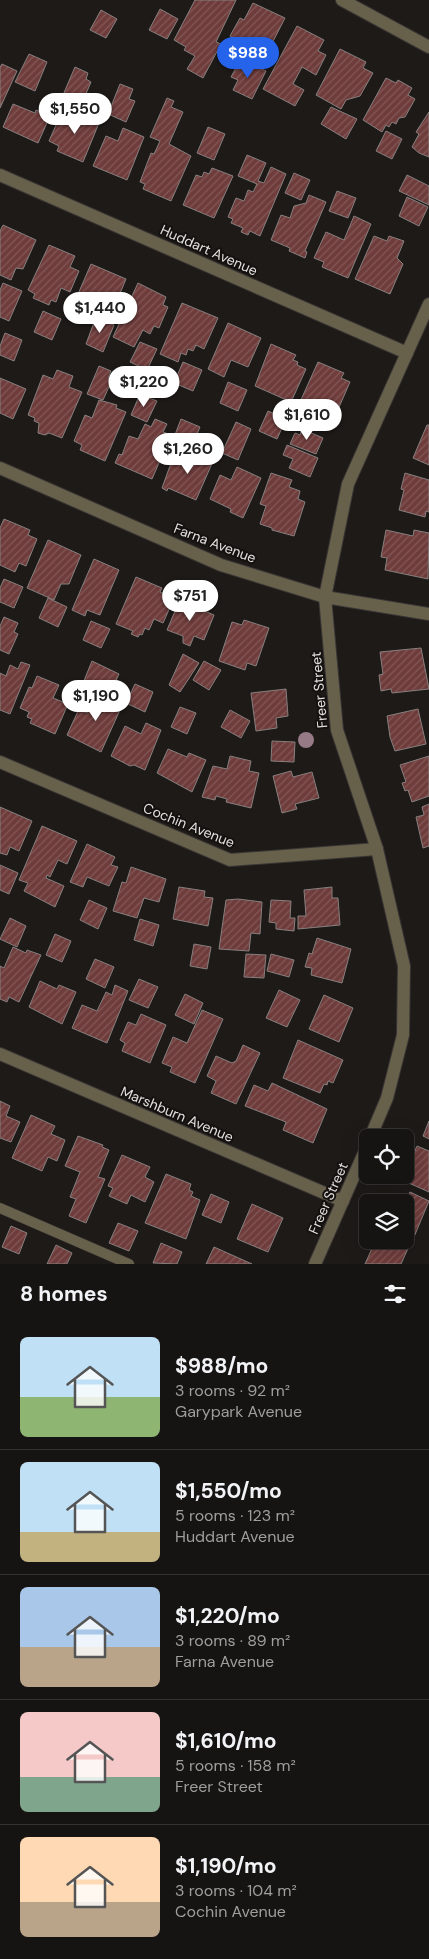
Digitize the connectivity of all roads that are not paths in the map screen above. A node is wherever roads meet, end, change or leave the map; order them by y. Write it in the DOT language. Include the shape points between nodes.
graph roads {
  1 [pos="342,0"];
  2 [pos="429,47"];
  3 [pos="0,175"];
  4 [pos="429,304"];
  5 [pos="407,353"];
  6 [pos="0,468"];
  7 [pos="326,596"];
  8 [pos="429,614"];
  9 [pos="0,762"];
  10 [pos="377,849"];
  11 [pos="0,1054"];
  12 [pos="374,1129"];
  13 [pos="359,1165"];
  14 [pos="343,1201"];
  15 [pos="0,1208"];
  16 [pos="129,1264"];
  17 [pos="315,1264"];
  1 -- 2 [label="street"];
  3 -- 5 [label="street, Huddart Avenue"];
  4 -- 5 [label="street, Freer Street"];
  5 -- 7 [label="street, Freer Street" via="348,484"];
  6 -- 7 [label="street, Farna Avenue" via="221,565"];
  7 -- 8 [label="street, Farna Avenue"];
  7 -- 10 [label="street, Freer Street" via="337,730"];
  9 -- 10 [label="street, Cochin Avenue" via="230,860"];
  10 -- 12 [label="street, Freer Street" via="404,966 403,1035 387,1098"];
  11 -- 14 [label="street, Marshburn Avenue"];
  13 -- 14 [label="street, Freer Street"];
  14 -- 17 [label="street, Freer Street"];
  15 -- 16 [label="lane"];
}
